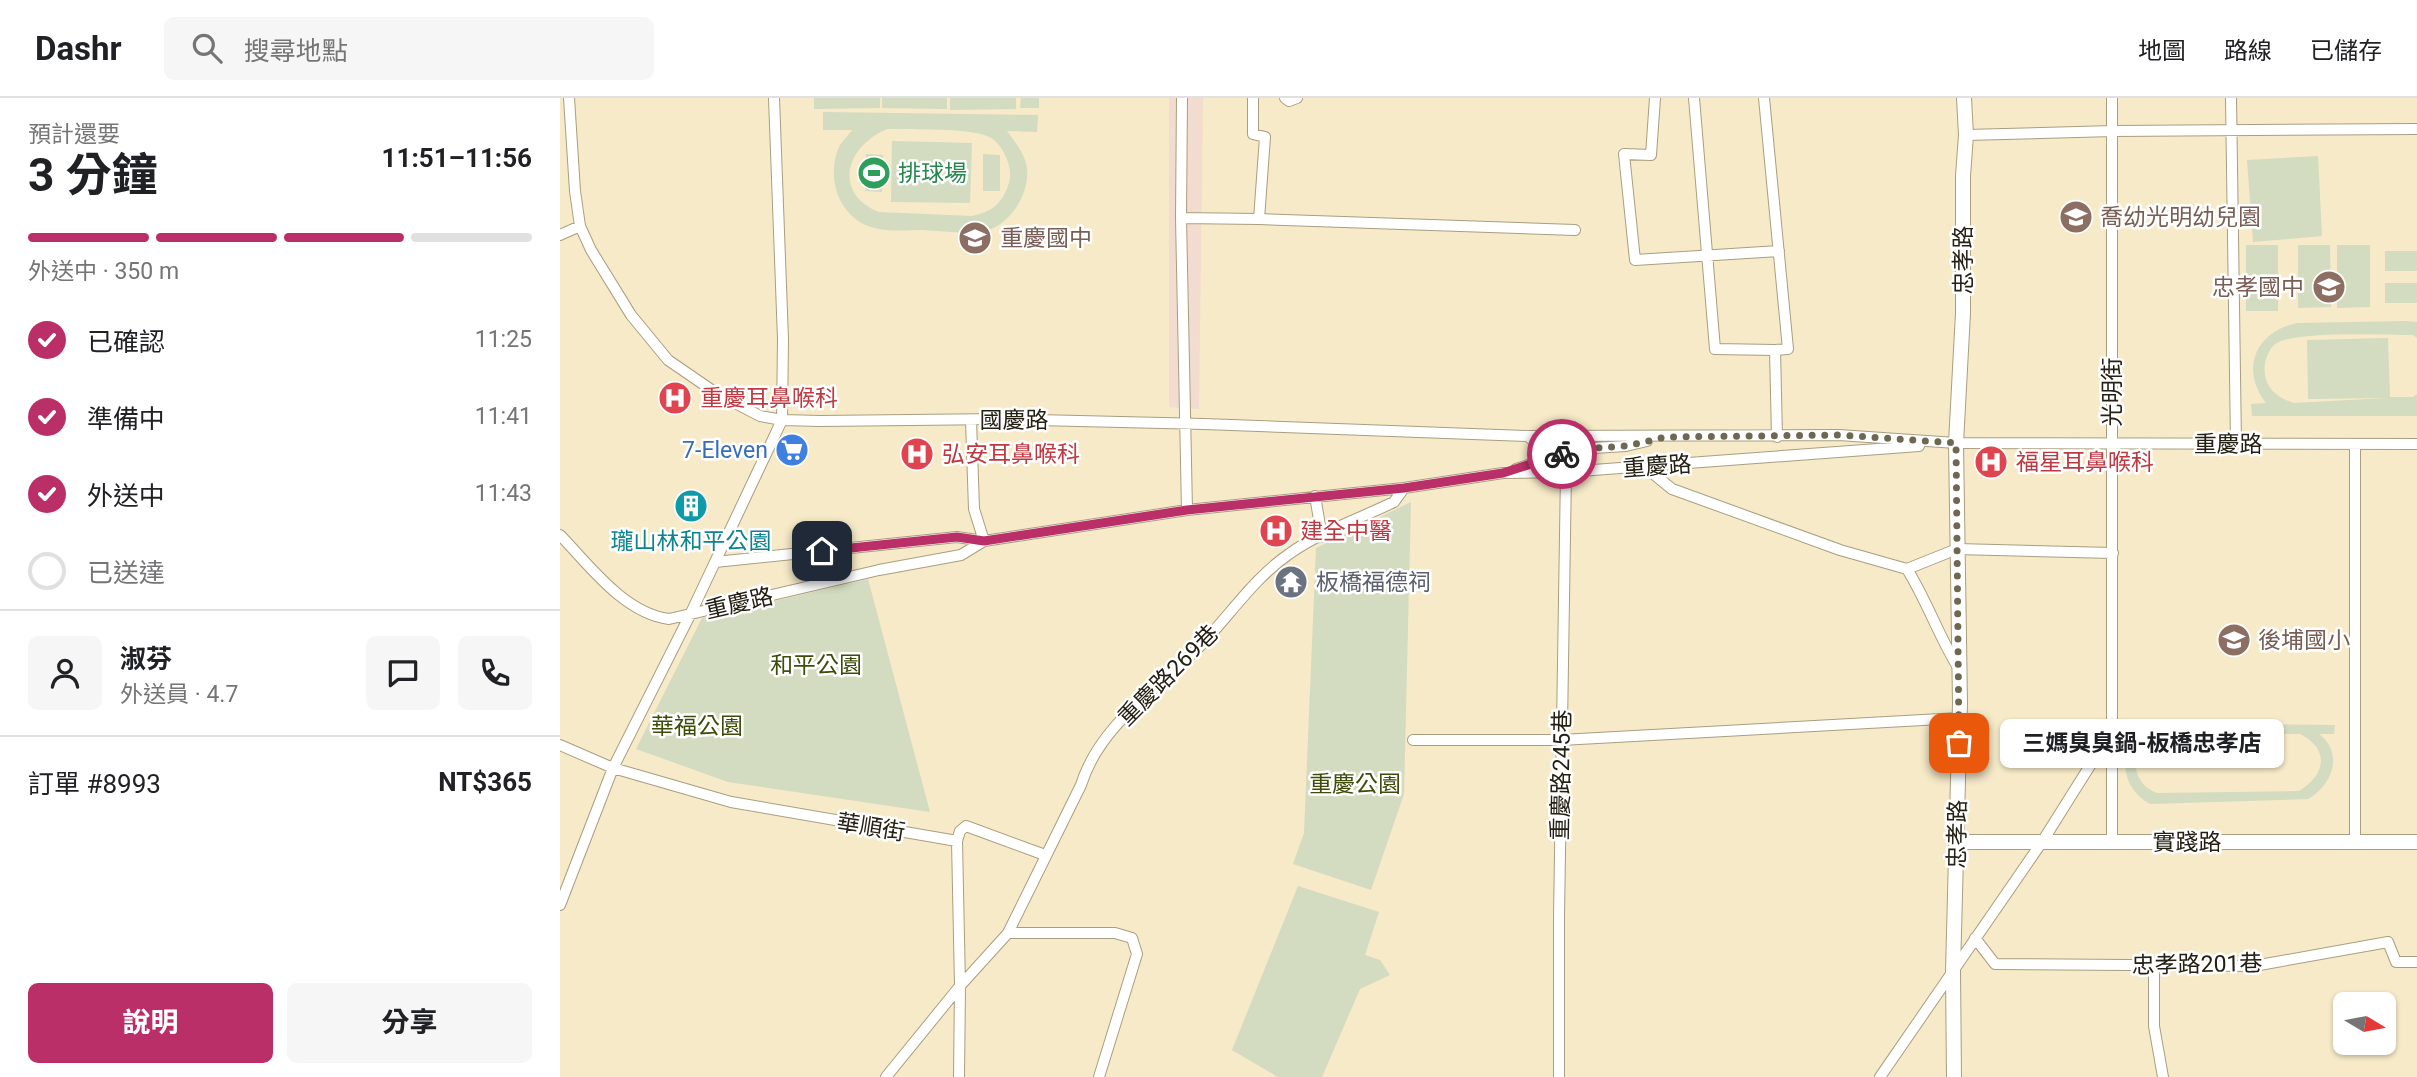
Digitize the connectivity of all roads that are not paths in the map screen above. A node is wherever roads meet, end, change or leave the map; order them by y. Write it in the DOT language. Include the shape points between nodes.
graph roads {
  1 [pos="569,98"];
  2 [pos="774,98"];
  3 [pos="1182,98"];
  4 [pos="1253,98"];
  5 [pos="1285,98"];
  6 [pos="1297,98"];
  7 [pos="1655,98"];
  8 [pos="1694,98"];
  9 [pos="1764,98"];
  10 [pos="1964,98"];
  11 [pos="2112,98"];
  12 [pos="2231,98"];
  13 [pos="2417,129"];
  14 [pos="2113,131"];
  15 [pos="2230,131"];
  16 [pos="1966,135"];
  17 [pos="1181,218"];
  18 [pos="1259,219"];
  19 [pos="580,226"];
  20 [pos="1575,230"];
  21 [pos="560,235"];
  22 [pos="1779,251"];
  23 [pos="1707,257"];
  24 [pos="1775,351"];
  25 [pos="782,420"];
  26 [pos="971,420"];
  27 [pos="1185,423"];
  28 [pos="1528,436"];
  29 [pos="1666,437"];
  30 [pos="1777,437"];
  31 [pos="1956,443"];
  32 [pos="2112,444"];
  33 [pos="2236,444"];
  34 [pos="2356,444"];
  35 [pos="2417,444"];
  36 [pos="1551,458"];
  37 [pos="1645,467"];
  38 [pos="1566,472"];
  39 [pos="1503,473"];
  40 [pos="1404,488"];
  41 [pos="1315,496"];
  42 [pos="1187,510"];
  43 [pos="560,535"];
  44 [pos="1322,537"];
  45 [pos="984,541"];
  46 [pos="1957,549"];
  47 [pos="2113,553"];
  48 [pos="715,562"];
  49 [pos="1907,569"];
  50 [pos="690,615"];
  51 [pos="1959,670"];
  52 [pos="1959,718"];
  53 [pos="2113,729"];
  54 [pos="1413,740"];
  55 [pos="1562,740"];
  56 [pos="560,745"];
  57 [pos="613,768"];
  58 [pos="957,841"];
  59 [pos="1957,842"];
  60 [pos="2042,842"];
  61 [pos="2112,842"];
  62 [pos="2355,842"];
  63 [pos="2417,842"];
  64 [pos="1045,855"];
  65 [pos="560,905"];
  66 [pos="1008,933"];
  67 [pos="1975,938"];
  68 [pos="2417,962"];
  69 [pos="2154,965"];
  70 [pos="1953,971"];
  71 [pos="960,986"];
  72 [pos="886,1077"];
  73 [pos="959,1077"];
  74 [pos="1100,1077"];
  75 [pos="1559,1077"];
  76 [pos="1880,1077"];
  77 [pos="1954,1077"];
  78 [pos="2163,1077"];
  1 -- 19 [label="street, 國慶路"];
  2 -- 25 [label="street"];
  3 -- 17 [label="street"];
  4 -- 18 [label="street" via="1252,134 1265,137"];
  5 -- 6 [label="street"];
  7 -- 23 [label="street" via="1651,155 1624,154 1635,260"];
  8 -- 23 [label="street"];
  9 -- 22 [label="street"];
  10 -- 16 [label="street, 忠孝路"];
  11 -- 14 [label="street, 光明街"];
  12 -- 15 [label="street"];
  13 -- 15 [label="street"];
  14 -- 15 [label="street"];
  14 -- 16 [label="street"];
  14 -- 32 [label="street, 光明街"];
  15 -- 33 [label="street"];
  16 -- 31 [label="street, 忠孝路"];
  17 -- 18 [label="street"];
  17 -- 27 [label="street"];
  18 -- 20 [label="street"];
  19 -- 21 [label="street"];
  19 -- 25 [label="street, 國慶路" via="631,315 668,360 716,393 760,416"];
  22 -- 23 [label="street"];
  22 -- 24 [label="street" via="1788,349"];
  23 -- 24 [label="street" via="1715,349"];
  24 -- 30 [label="street"];
  25 -- 26 [label="street, 國慶路"];
  25 -- 48 [label="street"];
  26 -- 27 [label="street, 國慶路"];
  26 -- 45 [label="street" via="974,509"];
  27 -- 28 [label="street, 國慶路"];
  27 -- 42 [label="street"];
  28 -- 29 [label="street, 國慶路"];
  28 -- 36 [label="street"];
  29 -- 30 [label="street, 重慶路"];
  29 -- 36 [label="street" via="1626,446 1578,449"];
  30 -- 31 [label="street, 重慶路" via="1839,435"];
  31 -- 32 [label="street, 重慶路"];
  31 -- 37 [label="street, 重慶路"];
  31 -- 46 [label="street, 忠孝路"];
  32 -- 33 [label="street, 重慶路"];
  32 -- 47 [label="street, 光明街"];
  33 -- 34 [label="street, 重慶路"];
  34 -- 35 [label="street, 重慶路"];
  34 -- 62 [label="street"];
  36 -- 38 [label="street"];
  36 -- 39 [label="street"];
  37 -- 38 [label="street, 重慶路"];
  37 -- 49 [label="street" via="1672,489 1840,551"];
  38 -- 39 [label="street, 重慶路"];
  38 -- 55 [label="street, 重慶路245巷"];
  39 -- 40 [label="street, 重慶路"];
  40 -- 41 [label="street, 重慶路"];
  40 -- 44 [label="street, 重慶路269巷" via="1394,502"];
  41 -- 42 [label="street, 重慶路"];
  41 -- 44 [label="street"];
  42 -- 45 [label="street, 重慶路"];
  43 -- 50 [label="street" via="614,591 648,613 669,619"];
  44 -- 64 [label="street, 重慶路269巷" via="1290,553 1264,575 1199,647 1122,718 1086,770"];
  45 -- 48 [label="street, 重慶路" via="957,537"];
  45 -- 50 [label="street, 重慶路" via="961,555"];
  46 -- 47 [label="street"];
  46 -- 49 [label="street"];
  46 -- 51 [label="street, 忠孝路"];
  47 -- 53 [label="street, 光明街"];
  48 -- 50 [label="street, 重慶路"];
  49 -- 51 [label="street"];
  50 -- 57 [label="street"];
  51 -- 52 [label="street, 忠孝路"];
  52 -- 55 [label="street"];
  52 -- 59 [label="street, 忠孝路"];
  53 -- 60 [label="street"];
  53 -- 61 [label="street, 光明街"];
  54 -- 55 [label="street"];
  55 -- 75 [label="street, 重慶路245巷"];
  56 -- 57 [label="street, 華順街"];
  57 -- 58 [label="street, 華順街" via="732,802"];
  57 -- 65 [label="street"];
  58 -- 64 [label="street" via="966,826"];
  58 -- 71 [label="street"];
  59 -- 60 [label="street, 實踐路"];
  59 -- 70 [label="street, 忠孝路"];
  60 -- 61 [label="street, 實踐路"];
  60 -- 67 [label="street"];
  61 -- 62 [label="street, 實踐路"];
  62 -- 63 [label="street, 實踐路"];
  64 -- 66 [label="street, 重慶路269巷"];
  66 -- 71 [label="street, 重慶路269巷"];
  66 -- 74 [label="street" via="1115,933 1132,938 1137,954"];
  67 -- 69 [label="street, 忠孝路201巷" via="1995,964"];
  67 -- 70 [label="street"];
  68 -- 69 [label="street, 忠孝路201巷" via="2396,962 2388,942 2254,966"];
  69 -- 78 [label="street" via="2154,1026"];
  70 -- 76 [label="street"];
  70 -- 77 [label="street, 忠孝路"];
  71 -- 72 [label="street, 重慶路269巷"];
  71 -- 73 [label="street"];
}
